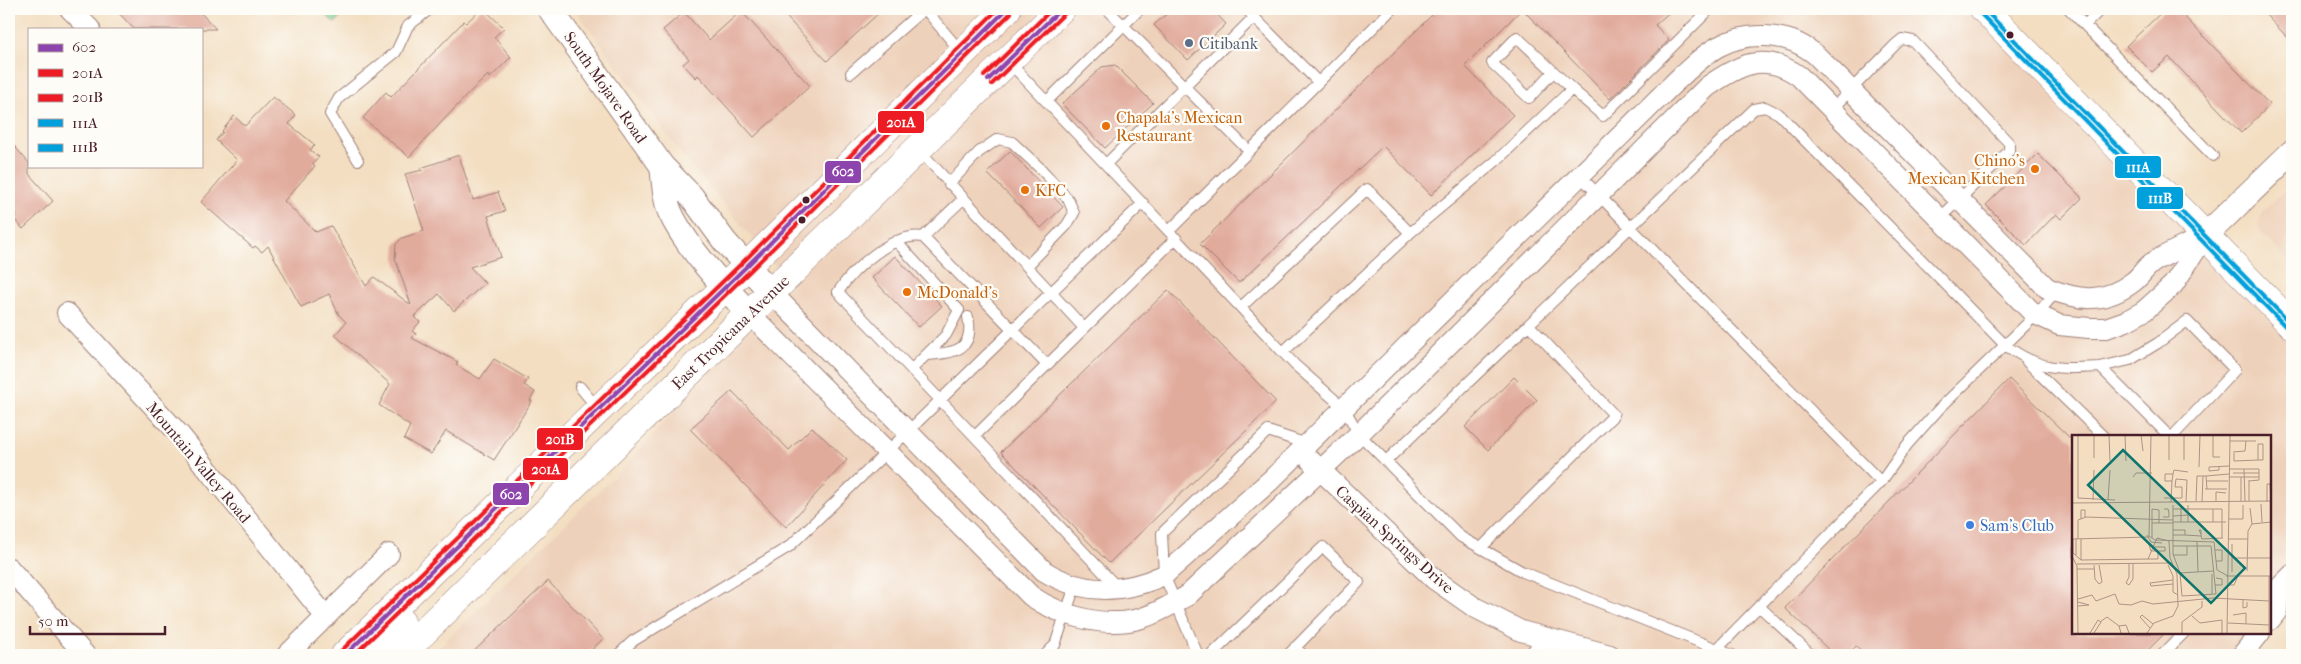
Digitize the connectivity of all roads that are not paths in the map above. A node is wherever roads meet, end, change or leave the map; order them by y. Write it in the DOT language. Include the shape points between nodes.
graph roads {
  1 [pos="70,9"];
  2 [pos="430,9"];
  3 [pos="550,9"];
  4 [pos="925,9"];
  5 [pos="1007,9"];
  6 [pos="1037,9"];
  7 [pos="1061,9"];
  8 [pos="1107,9"];
  9 [pos="1140,9"];
  10 [pos="1246,9"];
  11 [pos="1392,9"];
  12 [pos="1710,9"];
  13 [pos="1984,9"];
  14 [pos="2069,9"];
  15 [pos="2101,9"];
  16 [pos="1254,17"];
  17 [pos="2085,25"];
  18 [pos="1123,26"];
  19 [pos="89,28"];
  20 [pos="962,53"];
  21 [pos="1008,61"];
  22 [pos="1553,72"];
  23 [pos="851,73"];
  24 [pos="1318,82"];
  25 [pos="1184,88"];
  26 [pos="1572,89"];
  27 [pos="1851,90"];
  28 [pos="1047,101"];
  29 [pos="1832,109"];
  30 [pos="917,149"];
  31 [pos="1249,151"];
  32 [pos="2292,152"];
  33 [pos="2213,156"];
  34 [pos="358,160"];
  35 [pos="1106,164"];
  36 [pos="662,166"];
  37 [pos="1580,176"];
  38 [pos="949,184"];
  39 [pos="1598,195"];
  40 [pos="963,199"];
  41 [pos="1960,200"];
  42 [pos="1143,203"];
  43 [pos="1940,218"];
  44 [pos="1631,228"];
  45 [pos="1172,234"];
  46 [pos="1410,234"];
  47 [pos="2205,236"];
  48 [pos="922,237"];
  49 [pos="896,241"];
  50 [pos="747,266"];
  51 [pos="1027,266"];
  52 [pos="724,287"];
  53 [pos="771,292"];
  54 [pos="1051,292"];
  55 [pos="2056,292"];
  56 [pos="1241,308"];
  57 [pos="67,313"];
  58 [pos="749,313"];
  59 [pos="2037,314"];
  60 [pos="968,317"];
  61 [pos="1529,325"];
  62 [pos="2292,325"];
  63 [pos="1013,328"];
  64 [pos="1084,328"];
  65 [pos="2005,345"];
  66 [pos="1283,352"];
  67 [pos="928,355"];
  68 [pos="2024,359"];
  69 [pos="1047,365"];
  70 [pos="2100,367"];
  71 [pos="912,369"];
  72 [pos="580,386"];
  73 [pos="940,399"];
  74 [pos="1344,408"];
  75 [pos="599,410"];
  76 [pos="906,431"];
  77 [pos="1359,434"];
  78 [pos="976,435"];
  79 [pos="2103,435"];
  80 [pos="2170,435"];
  81 [pos="2172,435"];
  82 [pos="1304,448"];
  83 [pos="887,450"];
  84 [pos="1386,461"];
  85 [pos="1320,471"];
  86 [pos="1881,482"];
  87 [pos="1481,548"];
  88 [pos="454,550"];
  89 [pos="390,554"];
  90 [pos="9,568"];
  91 [pos="1164,575"];
  92 [pos="2292,575"];
  93 [pos="1075,586"];
  94 [pos="1119,588"];
  95 [pos="1176,602"];
  96 [pos="1760,606"];
  97 [pos="2280,612"];
  98 [pos="1066,614"];
  99 [pos="326,617"];
  100 [pos="2183,634"];
  101 [pos="2259,634"];
  102 [pos="1541,647"];
  103 [pos="1717,649"];
  104 [pos="1299,651"];
  105 [pos="85,655"];
  106 [pos="287,655"];
  107 [pos="345,655"];
  108 [pos="375,655"];
  109 [pos="400,655"];
  110 [pos="618,655"];
  111 [pos="1045,655"];
  112 [pos="1198,655"];
  113 [pos="1211,655"];
  114 [pos="1288,655"];
  115 [pos="1610,655"];
  116 [pos="1732,655"];
  117 [pos="1811,655"];
  118 [pos="2162,655"];
  119 [pos="2242,655"];
  1 -- 19 [label="street"];
  2 -- 34 [label="lane" via="408,26 396,52 339,98 330,114"];
  3 -- 36 [label="street, South Mojave Road"];
  4 -- 20 [label="lane"];
  4 -- 23 [label="lane"];
  5 -- 20 [label="main road"];
  6 -- 21 [label="main road" via="1011,39"];
  7 -- 21 [label="main road, East Tropicana Avenue"];
  8 -- 18 [label="lane"];
  9 -- 18 [label="lane"];
  10 -- 16 [label="lane"];
  11 -- 24 [label="lane"];
  12 -- 26 [label="lane" via="1602,116"];
  13 -- 47 [label="main road"];
  14 -- 17 [label="lane"];
  15 -- 17 [label="lane"];
  16 -- 24 [label="lane"];
  16 -- 25 [label="lane"];
  17 -- 33 [label="lane"];
  18 -- 25 [label="lane"];
  18 -- 28 [label="lane"];
  20 -- 50 [label="main road"];
  21 -- 28 [label="lane"];
  21 -- 30 [label="main road, East Tropicana Avenue"];
  22 -- 22 [label="lane" via="1517,37 1492,63 1529,98"];
  22 -- 26 [label="lane"];
  24 -- 31 [label="lane"];
  25 -- 31 [label="lane"];
  25 -- 35 [label="lane"];
  26 -- 46 [label="lane" via="1496,161"];
  27 -- 29 [label="lane"];
  27 -- 37 [label="street" via="1799,42 1779,36 1747,35 1724,42 1705,55"];
  27 -- 41 [label="street"];
  27 -- 41 [label="lane" via="1902,39 1913,41 2009,143 2009,151"];
  28 -- 35 [label="lane"];
  29 -- 39 [label="street" via="1787,68 1767,62 1742,66 1707,87"];
  29 -- 43 [label="street"];
  30 -- 38 [label="lane"];
  30 -- 53 [label="main road, East Tropicana Avenue"];
  31 -- 45 [label="lane"];
  32 -- 47 [label="street"];
  35 -- 42 [label="lane"];
  36 -- 50 [label="street, South Mojave Road"];
  36 -- 52 [label="street, South Mojave Road" via="670,211"];
  37 -- 39 [label="lane"];
  37 -- 74 [label="street"];
  38 -- 40 [label="lane"];
  38 -- 51 [label="lane" via="979,152 998,139 1012,142 1042,170 1068,198 1074,213 1067,225"];
  39 -- 44 [label="lane"];
  39 -- 77 [label="street"];
  40 -- 48 [label="lane"];
  40 -- 51 [label="lane"];
  41 -- 43 [label="lane"];
  41 -- 55 [label="street" via="2047,288"];
  42 -- 45 [label="lane"];
  42 -- 54 [label="lane"];
  43 -- 59 [label="street"];
  44 -- 61 [label="lane"];
  44 -- 65 [label="lane" via="1754,109 1764,107 1780,114"];
  44 -- 86 [label="lane"];
  45 -- 56 [label="lane"];
  45 -- 64 [label="lane"];
  46 -- 56 [label="lane" via="1366,188"];
  46 -- 66 [label="lane"];
  47 -- 55 [label="street" via="2151,264 2134,281 2111,296 2082,299"];
  47 -- 59 [label="street" via="2173,285 2144,311 2126,321 2106,328 2089,328 2059,325"];
  47 -- 62 [label="main road"];
  48 -- 49 [label="lane" via="914,235"];
  48 -- 63 [label="lane"];
  49 -- 67 [label="lane" via="960,310 946,335"];
  49 -- 71 [label="lane" via="874,255 838,292"];
  50 -- 52 [label="main road"];
  50 -- 53 [label="street, South Mojave Road"];
  51 -- 54 [label="lane"];
  52 -- 58 [label="street, South Mojave Road"];
  52 -- 75 [label="main road"];
  53 -- 58 [label="main road, East Tropicana Avenue"];
  53 -- 76 [label="street"];
  54 -- 63 [label="lane"];
  54 -- 64 [label="lane"];
  55 -- 59 [label="lane"];
  56 -- 66 [label="lane"];
  57 -- 99 [label="street, Mountain Valley Road" via="180,435"];
  58 -- 83 [label="street"];
  58 -- 109 [label="main road, East Tropicana Avenue"];
  59 -- 65 [label="lane"];
  60 -- 67 [label="lane" via="971,330 965,344 953,353"];
  61 -- 84 [label="lane"];
  61 -- 87 [label="lane" via="1614,415"];
  63 -- 69 [label="lane"];
  63 -- 73 [label="lane"];
  64 -- 69 [label="lane"];
  65 -- 68 [label="lane"];
  65 -- 86 [label="lane" via="1939,409 1907,445"];
  66 -- 74 [label="lane"];
  67 -- 71 [label="lane"];
  68 -- 70 [label="lane" via="2050,368"];
  68 -- 79 [label="lane"];
  69 -- 78 [label="lane"];
  70 -- 80 [label="lane"];
  70 -- 81 [label="lane" via="2130,360 2187,321 2235,370"];
  71 -- 73 [label="lane"];
  72 -- 75 [label="lane"];
  73 -- 76 [label="lane"];
  73 -- 78 [label="lane"];
  74 -- 77 [label="lane"];
  74 -- 82 [label="street"];
  75 -- 88 [label="main road"];
  76 -- 83 [label="lane"];
  76 -- 93 [label="street" via="1044,571"];
  77 -- 84 [label="lane"];
  77 -- 85 [label="street"];
  78 -- 94 [label="lane"];
  82 -- 85 [label="street, Caspian Springs Drive"];
  82 -- 91 [label="street"];
  82 -- 91 [label="lane" via="1268,431 1162,533"];
  83 -- 98 [label="street" via="1031,596"];
  83 -- 110 [label="lane" via="790,546 633,641"];
  84 -- 87 [label="lane" via="1461,537"];
  85 -- 95 [label="street"];
  85 -- 102 [label="street, Caspian Springs Drive" via="1434,579 1474,608 1521,630"];
  86 -- 96 [label="lane"];
  87 -- 103 [label="lane" via="1523,572"];
  88 -- 107 [label="main road"];
  88 -- 108 [label="main road" via="441,572"];
  89 -- 99 [label="street"];
  90 -- 105 [label="street"];
  91 -- 94 [label="street"];
  91 -- 95 [label="lane"];
  92 -- 97 [label="street" via="2279,588"];
  93 -- 94 [label="street" via="1091,590"];
  93 -- 98 [label="lane"];
  95 -- 98 [label="street" via="1140,619 1084,620"];
  95 -- 112 [label="lane"];
  96 -- 103 [label="lane"];
  96 -- 117 [label="lane"];
  98 -- 111 [label="lane" via="1055,645"];
  99 -- 106 [label="street"];
  100 -- 118 [label="lane"];
  101 -- 119 [label="street"];
  102 -- 115 [label="street, Caspian Springs Drive"];
  103 -- 116 [label="lane"];
  104 -- 113 [label="lane" via="1359,582 1323,547"];
  104 -- 114 [label="lane"];
}
